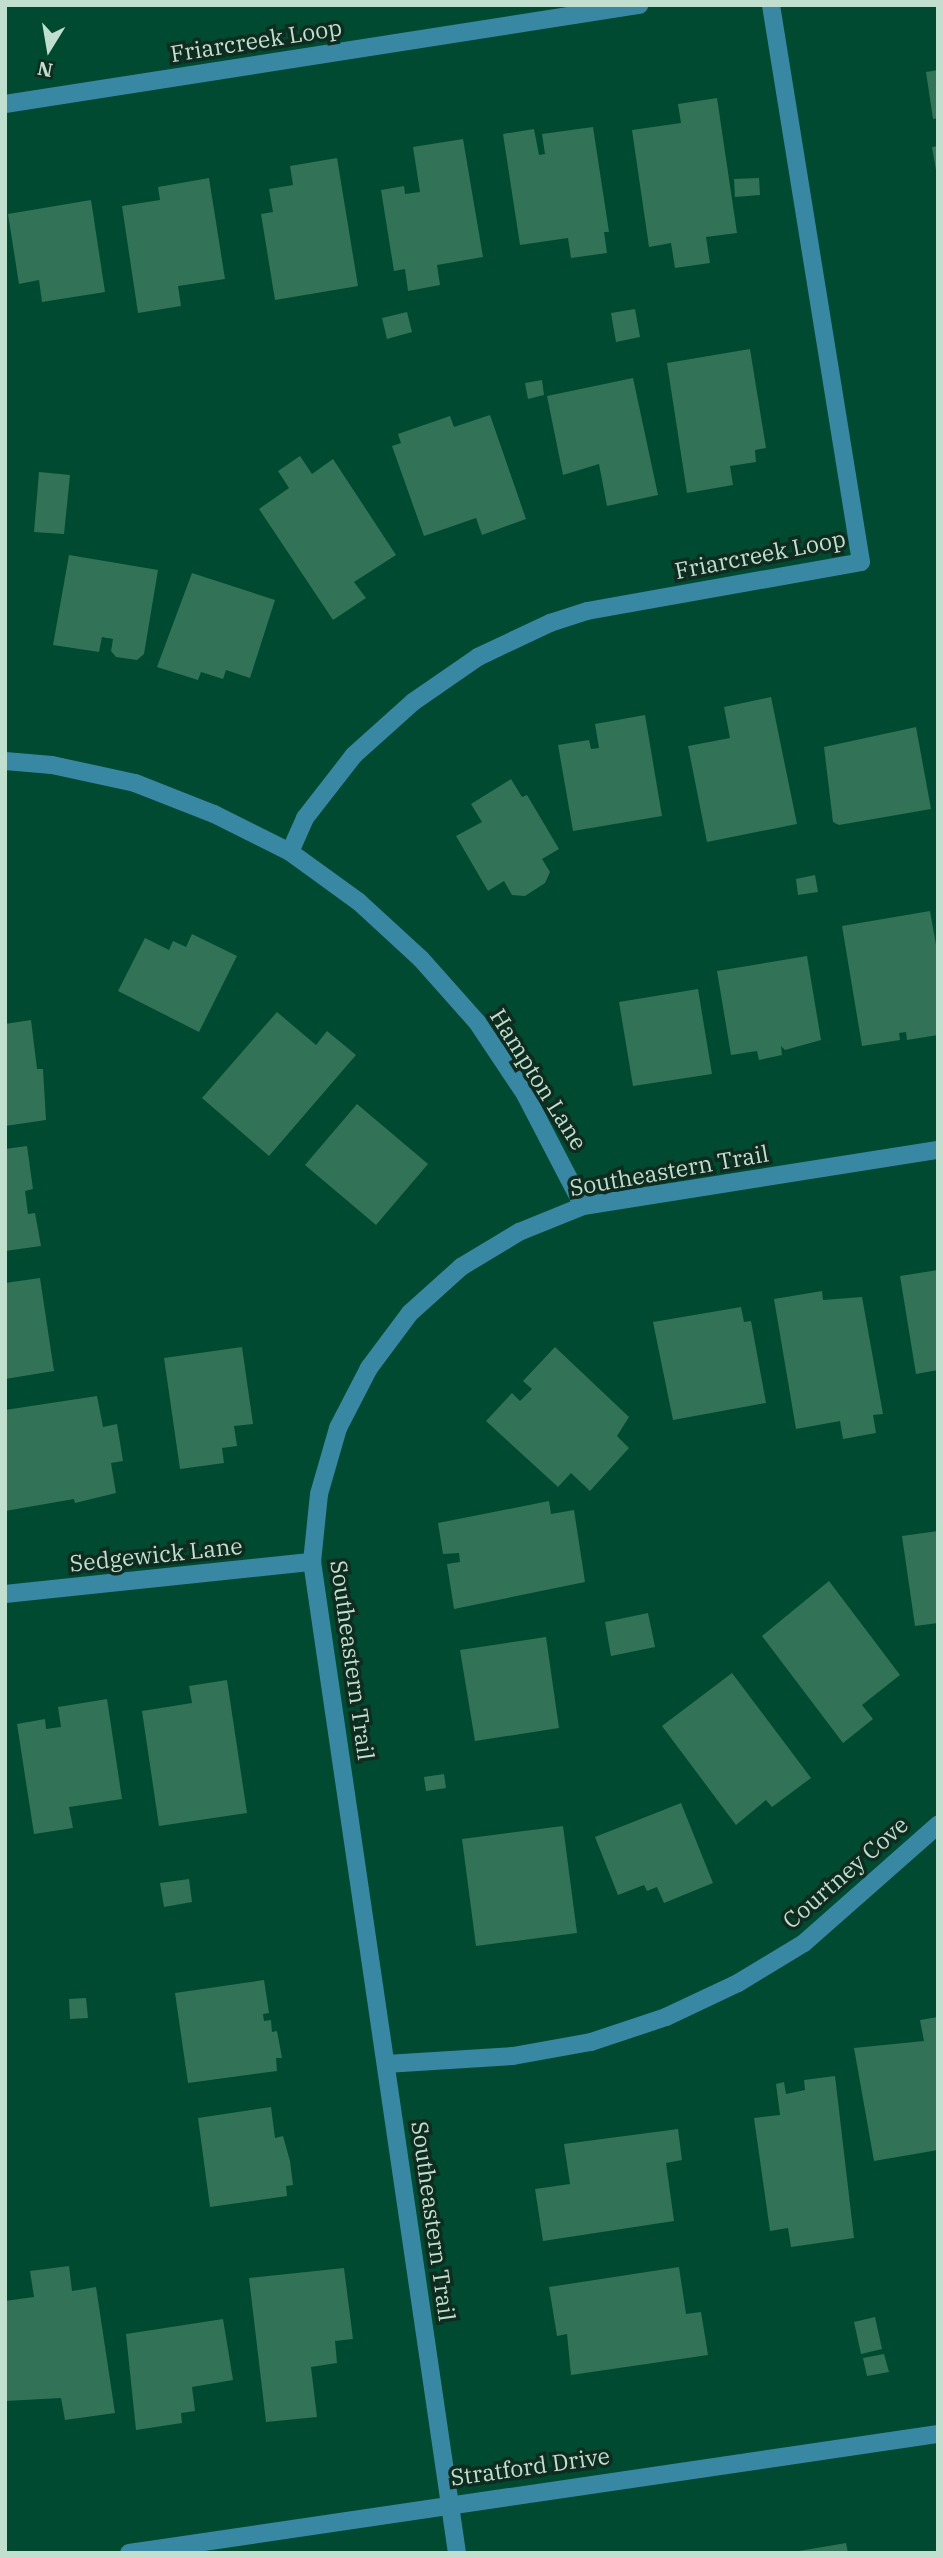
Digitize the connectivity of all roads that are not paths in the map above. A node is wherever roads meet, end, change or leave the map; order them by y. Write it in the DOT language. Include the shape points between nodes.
graph roads {
  1 [pos="639,5"];
  2 [pos="771,5"];
  3 [pos="5,104"];
  4 [pos="5,761"];
  5 [pos="290,852"];
  6 [pos="938,1150"];
  7 [pos="583,1206"];
  8 [pos="312,1562"];
  9 [pos="5,1594"];
  10 [pos="938,1825"];
  11 [pos="386,2064"];
  12 [pos="938,2434"];
  13 [pos="450,2502"];
  14 [pos="129,2553"];
  15 [pos="457,2553"];
  1 -- 3 [label="street, Friarcreek Loop"];
  2 -- 5 [label="street, Friarcreek Loop" via="861,562 587,611 478,657 412,702 354,755 304,818"];
  4 -- 5 [label="street, Hampton Lane" via="52,765 135,783 214,814"];
  5 -- 7 [label="street, Hampton Lane" via="359,902 421,959 477,1022 525,1094"];
  6 -- 7 [label="street, Southeastern Trail"];
  7 -- 8 [label="street, Southeastern Trail" via="519,1232 461,1267 410,1313 369,1368 338,1428 319,1494"];
  8 -- 9 [label="street, Sedgewick Lane"];
  8 -- 11 [label="street, Southeastern Trail"];
  10 -- 11 [label="street, Courtney Cove" via="804,1943 738,1983 666,2017 591,2042 513,2056"];
  11 -- 13 [label="street, Southeastern Trail"];
  12 -- 13 [label="street, Stratford Drive"];
  13 -- 14 [label="street, Stratford Drive"];
  13 -- 15 [label="street, Southeastern Trail"];
}
